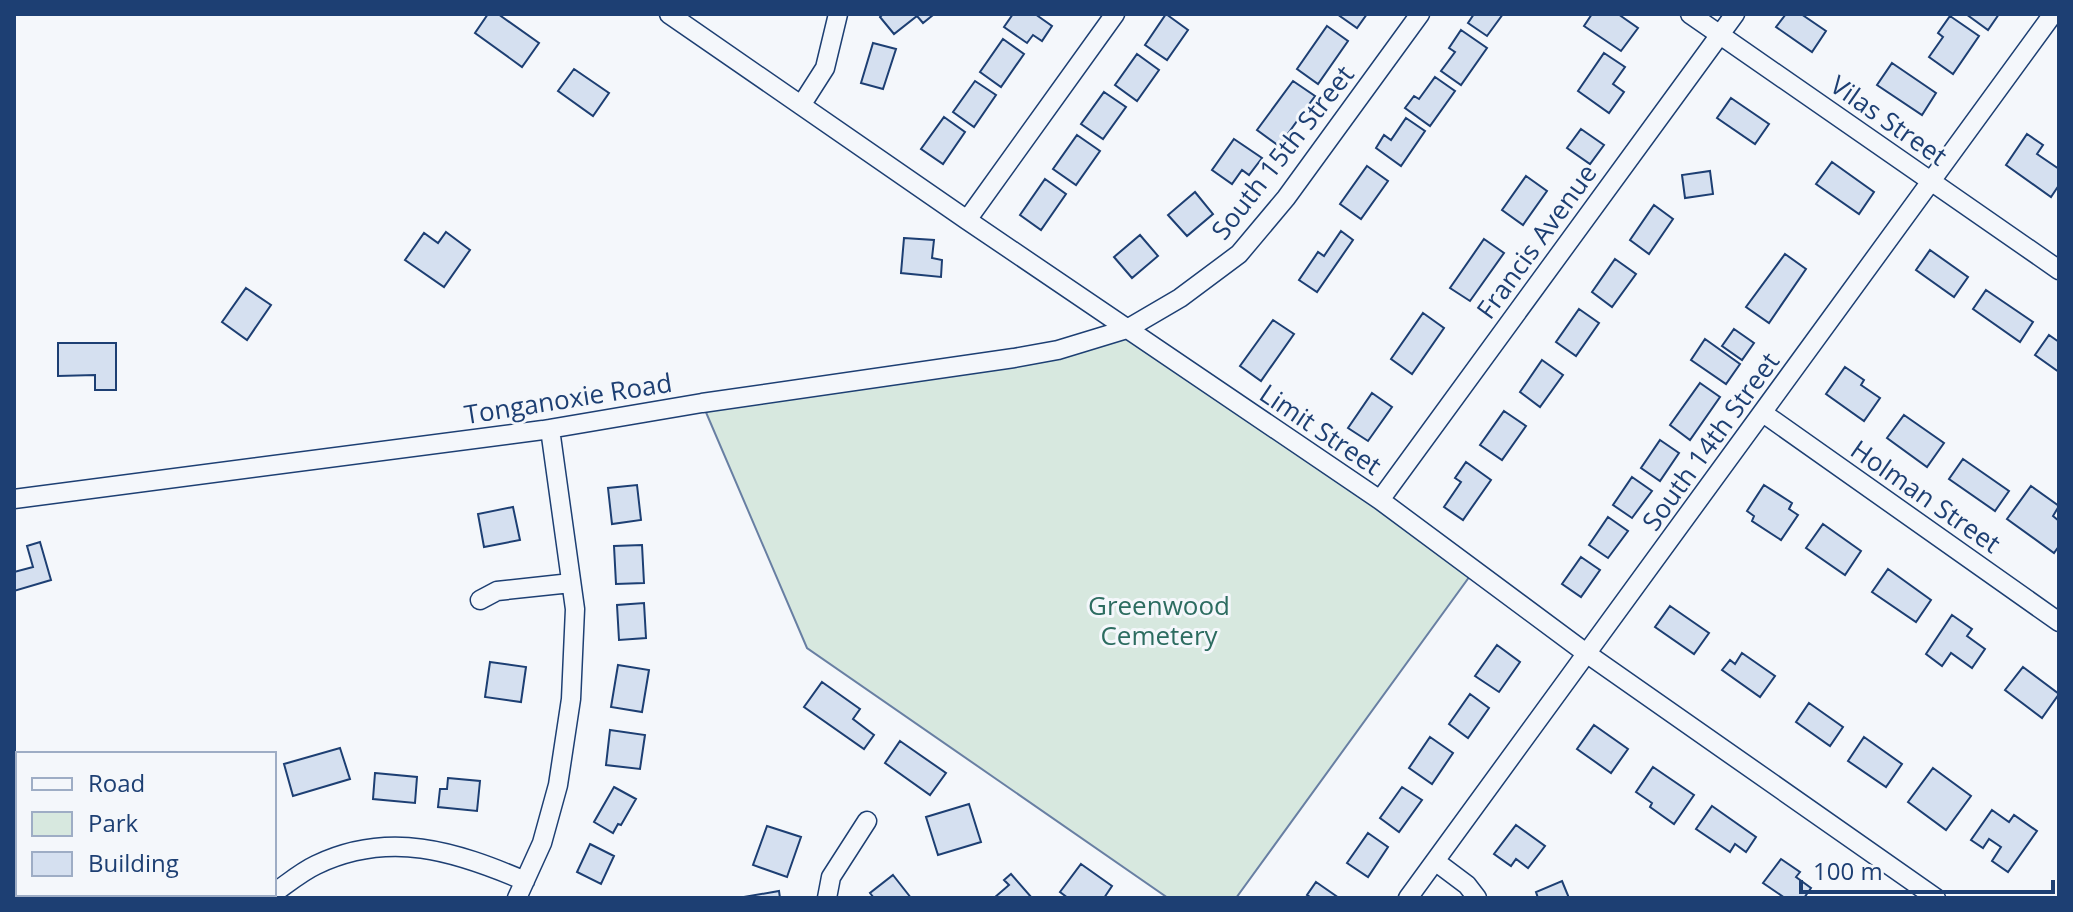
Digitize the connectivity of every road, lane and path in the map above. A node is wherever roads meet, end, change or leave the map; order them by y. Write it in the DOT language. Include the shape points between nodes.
graph roads {
  1 [pos="669,14"];
  2 [pos="838,14"];
  3 [pos="1115,14"];
  4 [pos="1420,14"];
  5 [pos="1690,14"];
  6 [pos="1735,14"];
  7 [pos="2053,14"];
  8 [pos="1720,35"];
  9 [pos="802,104"];
  10 [pos="1932,181"];
  11 [pos="967,220"];
  12 [pos="2059,270"];
  13 [pos="1127,329"];
  14 [pos="1763,413"];
  15 [pos="550,429"];
  16 [pos="14,499"];
  17 [pos="1380,500"];
  18 [pos="571,583"];
  19 [pos="480,600"];
  20 [pos="2059,622"];
  21 [pos="1586,653"];
  22 [pos="867,821"];
  23 [pos="1435,861"];
  24 [pos="521,889"];
  25 [pos="276,891"];
  26 [pos="827,898"];
  27 [pos="1408,898"];
  28 [pos="1477,898"];
  29 [pos="1936,898"];
  1 -- 9 [label="street, Limit Street"];
  2 -- 9 [label="street" via="825,68"];
  3 -- 11 [label="street"];
  4 -- 13 [label="street, South 15th Street" via="1239,254"];
  5 -- 8 [label="street, Vilas Street"];
  6 -- 8 [label="street, Francis Avenue"];
  7 -- 10 [label="street, South 14th Street"];
  8 -- 10 [label="street, Vilas Street"];
  8 -- 17 [label="street, Francis Avenue"];
  9 -- 11 [label="street, Limit Street"];
  10 -- 12 [label="street, Vilas Street"];
  10 -- 14 [label="street, South 14th Street"];
  11 -- 13 [label="street, Limit Street"];
  13 -- 15 [label="street, Tonganoxie Road" via="1014,358"];
  13 -- 17 [label="street, Limit Street"];
  14 -- 20 [label="street, Holman Street"];
  14 -- 21 [label="street, South 14th Street"];
  15 -- 16 [label="street, Tonganoxie Road"];
  15 -- 18 [label="street"];
  17 -- 21 [label="street, Limit Street"];
  18 -- 19 [label="street" via="497,591"];
  18 -- 24 [label="street" via="575,609 565,752 542,843"];
  21 -- 23 [label="street, South 14th Street"];
  21 -- 29 [label="street, Limit Street"];
  22 -- 26 [label="street" via="831,877"];
  23 -- 27 [label="street, South 14th Street"];
  23 -- 28 [label="street"];
  24 -- 25 [label="street" via="478,861 400,846 358,851 315,866"];
}
